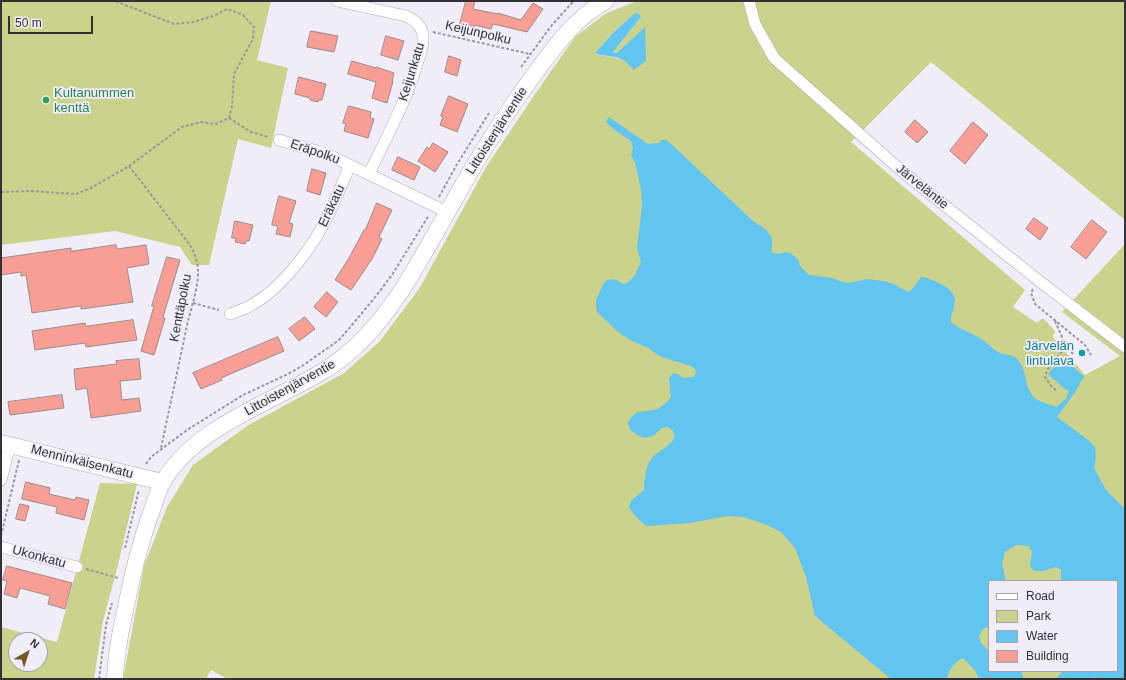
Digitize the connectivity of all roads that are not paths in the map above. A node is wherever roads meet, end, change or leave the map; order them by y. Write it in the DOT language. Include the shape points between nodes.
graph roads {
  1 [pos="337,1"];
  2 [pos="606,1"];
  3 [pos="749,1"];
  4 [pos="279,140"];
  5 [pos="350,165"];
  6 [pos="368,174"];
  7 [pos="447,212"];
  8 [pos="230,314"];
  9 [pos="1125,346"];
  10 [pos="11,445"];
  11 [pos="1,480"];
  12 [pos="162,482"];
  13 [pos="1,547"];
  14 [pos="77,567"];
  15 [pos="114,679"];
  1 -- 6 [label="street, Keijunkatu" via="406,16 416,22 423,36 422,48 408,92"];
  2 -- 7 [label="street, Littoistenjärventie" via="583,17 550,53 475,163"];
  3 -- 9 [label="street, Järveläntie" via="756,24 774,58 904,174"];
  4 -- 5 [label="street, Eräpolku" via="317,151"];
  5 -- 6 [label="street"];
  5 -- 8 [label="street, Eräkatu" via="329,215 304,254 264,297 243,310"];
  6 -- 7 [label="street"];
  7 -- 12 [label="street, Littoistenjärventie" via="400,294 379,322 352,350 324,371 211,434 182,457"];
  10 -- 11 [label="street"];
  10 -- 12 [label="street, Menninkäisenkatu"];
  12 -- 15 [label="street, Littoistenjärventie" via="137,557 121,628"];
  13 -- 14 [label="street, Ukonkatu"];
}
